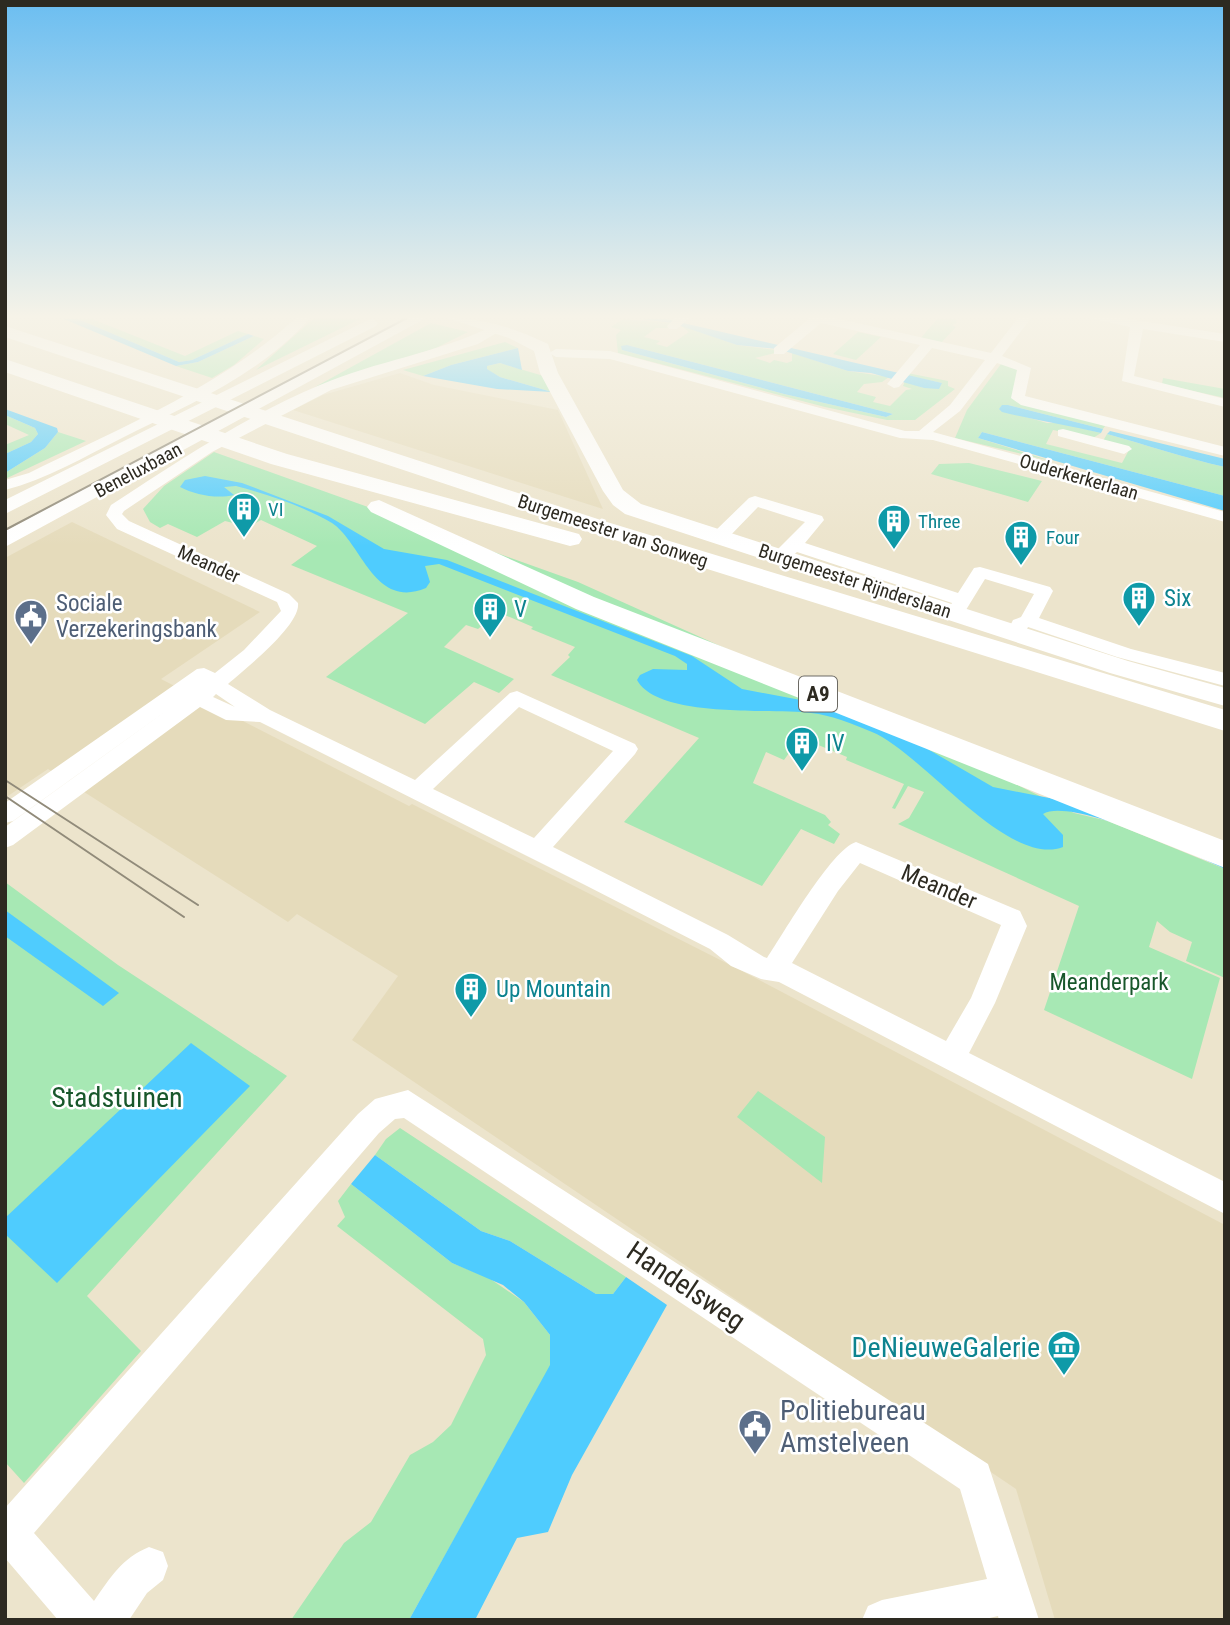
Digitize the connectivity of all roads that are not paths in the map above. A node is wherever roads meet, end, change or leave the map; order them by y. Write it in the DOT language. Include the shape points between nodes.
graph roads {
  1 [pos="86,394"];
  2 [pos="198,394"];
  3 [pos="200,394"];
  4 [pos="229,394"];
  5 [pos="277,394"];
  6 [pos="312,394"];
  7 [pos="569,394"];
  8 [pos="754,394"];
  9 [pos="965,394"];
  10 [pos="1017,394"];
  11 [pos="1189,394"];
  12 [pos="1225,403"];
  13 [pos="930,433"];
  14 [pos="1063,433"];
  15 [pos="1105,433"];
  16 [pos="237,449"];
  17 [pos="1124,449"];
  18 [pos="1224,449"];
  19 [pos="5,485"];
  20 [pos="5,508"];
  21 [pos="1225,517"];
  22 [pos="719,537"];
  23 [pos="5,540"];
  24 [pos="787,551"];
  25 [pos="958,607"];
  26 [pos="1021,627"];
  27 [pos="1121,660"];
  28 [pos="209,679"];
  29 [pos="1225,680"];
  30 [pos="190,694"];
  31 [pos="1225,697"];
  32 [pos="263,715"];
  33 [pos="1225,721"];
  34 [pos="1225,740"];
  35 [pos="418,790"];
  36 [pos="6,832"];
  37 [pos="539,850"];
  38 [pos="1225,855"];
  39 [pos="775,968"];
  40 [pos="952,1058"];
  41 [pos="1225,1199"];
  42 [pos="6,1533"];
  43 [pos="149,1566"];
  44 [pos="1015,1607"];
  45 [pos="84,1620"];
  46 [pos="105,1620"];
  47 [pos="882,1620"];
  1 -- 16 [label="highway, A9"];
  2 -- 19 [label="street" via="35,476"];
  3 -- 33 [label="highway, Burgemeester van Sonweg" via="597,527"];
  4 -- 20 [label="main road, Beneluxbaan"];
  5 -- 23 [label="main road, Beneluxbaan"];
  6 -- 28 [label="street, Meander" via="198,454 117,508 114,515 123,525 283,598 291,608 251,654"];
  7 -- 22 [label="main road, Burgemeester Rijnderslaan" via="620,501"];
  8 -- 13 [label="street, Ouderkerkerlaan" via="905,435"];
  9 -- 13 [label="street" via="947,424"];
  10 -- 15 [label="street" via="1026,402"];
  11 -- 12 [label="street"];
  13 -- 21 [label="street, Ouderkerkerlaan"];
  14 -- 15 [label="street"];
  15 -- 17 [label="street"];
  15 -- 18 [label="street"];
  16 -- 34 [label="highway, Burgemeester van Sonweg / A9" via="607,549"];
  16 -- 38 [label="highway, A9" via="416,522 585,603"];
  22 -- 24 [label="main road, Burgemeester Rijnderslaan"];
  22 -- 24 [label="street" via="755,501 816,520"];
  24 -- 25 [label="main road, Burgemeester Rijnderslaan"];
  25 -- 26 [label="main road, Burgemeester Rijnderslaan"];
  25 -- 26 [label="street" via="980,572 1044,591"];
  26 -- 27 [label="main road, Burgemeester Rijnderslaan"];
  27 -- 29 [label="street"];
  27 -- 31 [label="main road, Burgemeester Rijnderslaan"];
  28 -- 30 [label="street, Meander"];
  28 -- 32 [label="street"];
  30 -- 32 [label="street" via="226,713"];
  30 -- 36 [label="street, Meander"];
  32 -- 35 [label="street"];
  35 -- 37 [label="street"];
  35 -- 37 [label="street" via="517,698 626,749"];
  37 -- 39 [label="street" via="719,942 750,963"];
  39 -- 40 [label="street"];
  39 -- 40 [label="street, Meander" via="856,850 1011,918 1014,926 1000,961"];
  40 -- 41 [label="street"];
  42 -- 44 [label="street, Handelsweg" via="357,1136 382,1110 394,1103 408,1104 975,1477"];
  42 -- 45 [label="street"];
  43 -- 46 [label="street"];
  44 -- 47 [label="street"];
}
